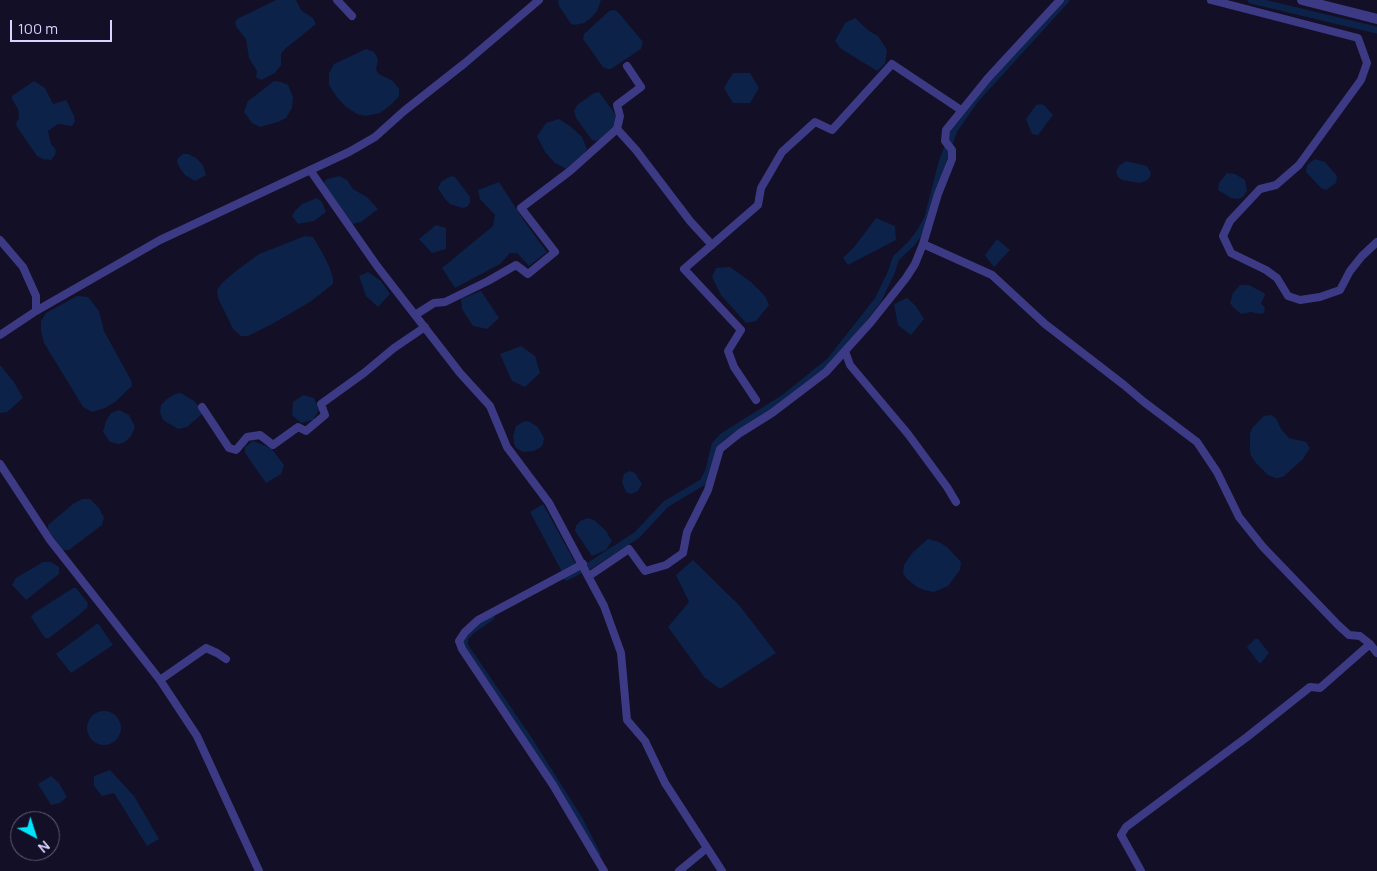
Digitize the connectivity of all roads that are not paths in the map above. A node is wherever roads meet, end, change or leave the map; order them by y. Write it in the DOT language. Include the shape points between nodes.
graph roads {
  1 [pos="337,0"];
  2 [pos="539,0"];
  3 [pos="1060,0"];
  4 [pos="1211,0"];
  5 [pos="1302,0"];
  6 [pos="1317,2"];
  7 [pos="352,16"];
  8 [pos="1377,19"];
  9 [pos="627,66"];
  10 [pos="961,110"];
  11 [pos="617,129"];
  12 [pos="310,170"];
  13 [pos="0,240"];
  14 [pos="1377,242"];
  15 [pos="923,244"];
  16 [pos="712,245"];
  17 [pos="36,311"];
  18 [pos="415,315"];
  19 [pos="425,327"];
  20 [pos="0,334"];
  21 [pos="845,351"];
  22 [pos="756,400"];
  23 [pos="202,407"];
  24 [pos="0,464"];
  25 [pos="956,502"];
  26 [pos="583,564"];
  27 [pos="589,576"];
  28 [pos="1370,644"];
  29 [pos="1377,653"];
  30 [pos="226,659"];
  31 [pos="160,680"];
  32 [pos="707,848"];
  33 [pos="259,871"];
  34 [pos="604,871"];
  35 [pos="679,871"];
  36 [pos="722,871"];
  37 [pos="1142,871"];
  1 -- 7 [label="street"];
  2 -- 12 [label="street" via="375,137"];
  3 -- 10 [label="street"];
  4 -- 14 [label="street" via="1358,38 1367,63 1361,80 1299,165 1276,185 1260,188 1230,221 1223,236 1231,253 1266,270 1277,278 1288,296 1300,300 1340,290 1350,271"];
  5 -- 6 [label="street"];
  6 -- 8 [label="street"];
  9 -- 11 [label="street" via="641,87 617,105 620,116"];
  10 -- 15 [label="street" via="946,130 945,141 952,150 952,159"];
  10 -- 16 [label="street" via="892,64 832,130 815,122 782,152 762,188 758,205"];
  11 -- 16 [label="street"];
  11 -- 18 [label="street" via="570,171 521,208 555,252 528,274 516,265 445,302 434,302"];
  12 -- 17 [label="street" via="160,240"];
  12 -- 18 [label="street"];
  13 -- 17 [label="street" via="23,267 36,296"];
  15 -- 21 [label="street" via="906,278"];
  15 -- 28 [label="street" via="992,275 1044,324 1197,442 1217,472 1239,517 1264,547 1338,625 1349,635 1360,636"];
  16 -- 22 [label="street" via="684,269 741,330 728,351 734,367"];
  17 -- 20 [label="street"];
  18 -- 19 [label="street"];
  19 -- 23 [label="street" via="321,404 325,415 306,431 298,426 273,445 260,435 247,437 236,450 229,448"];
  19 -- 26 [label="street" via="490,406 507,447 549,503"];
  21 -- 25 [label="street" via="850,365 908,434"];
  21 -- 27 [label="street" via="826,372 720,449 708,490 687,532 682,553 666,565 645,571 629,549"];
  24 -- 31 [label="street" via="50,540"];
  26 -- 27 [label="street"];
  26 -- 34 [label="street" via="478,620 459,641 553,785"];
  27 -- 32 [label="street" via="621,653 627,720 645,741 665,782"];
  28 -- 29 [label="street"];
  28 -- 37 [label="street" via="1320,688 1310,687 1248,737 1126,826 1122,835"];
  30 -- 31 [label="street" via="206,648"];
  31 -- 33 [label="street" via="196,736"];
  32 -- 35 [label="street"];
  32 -- 36 [label="street"];
}
